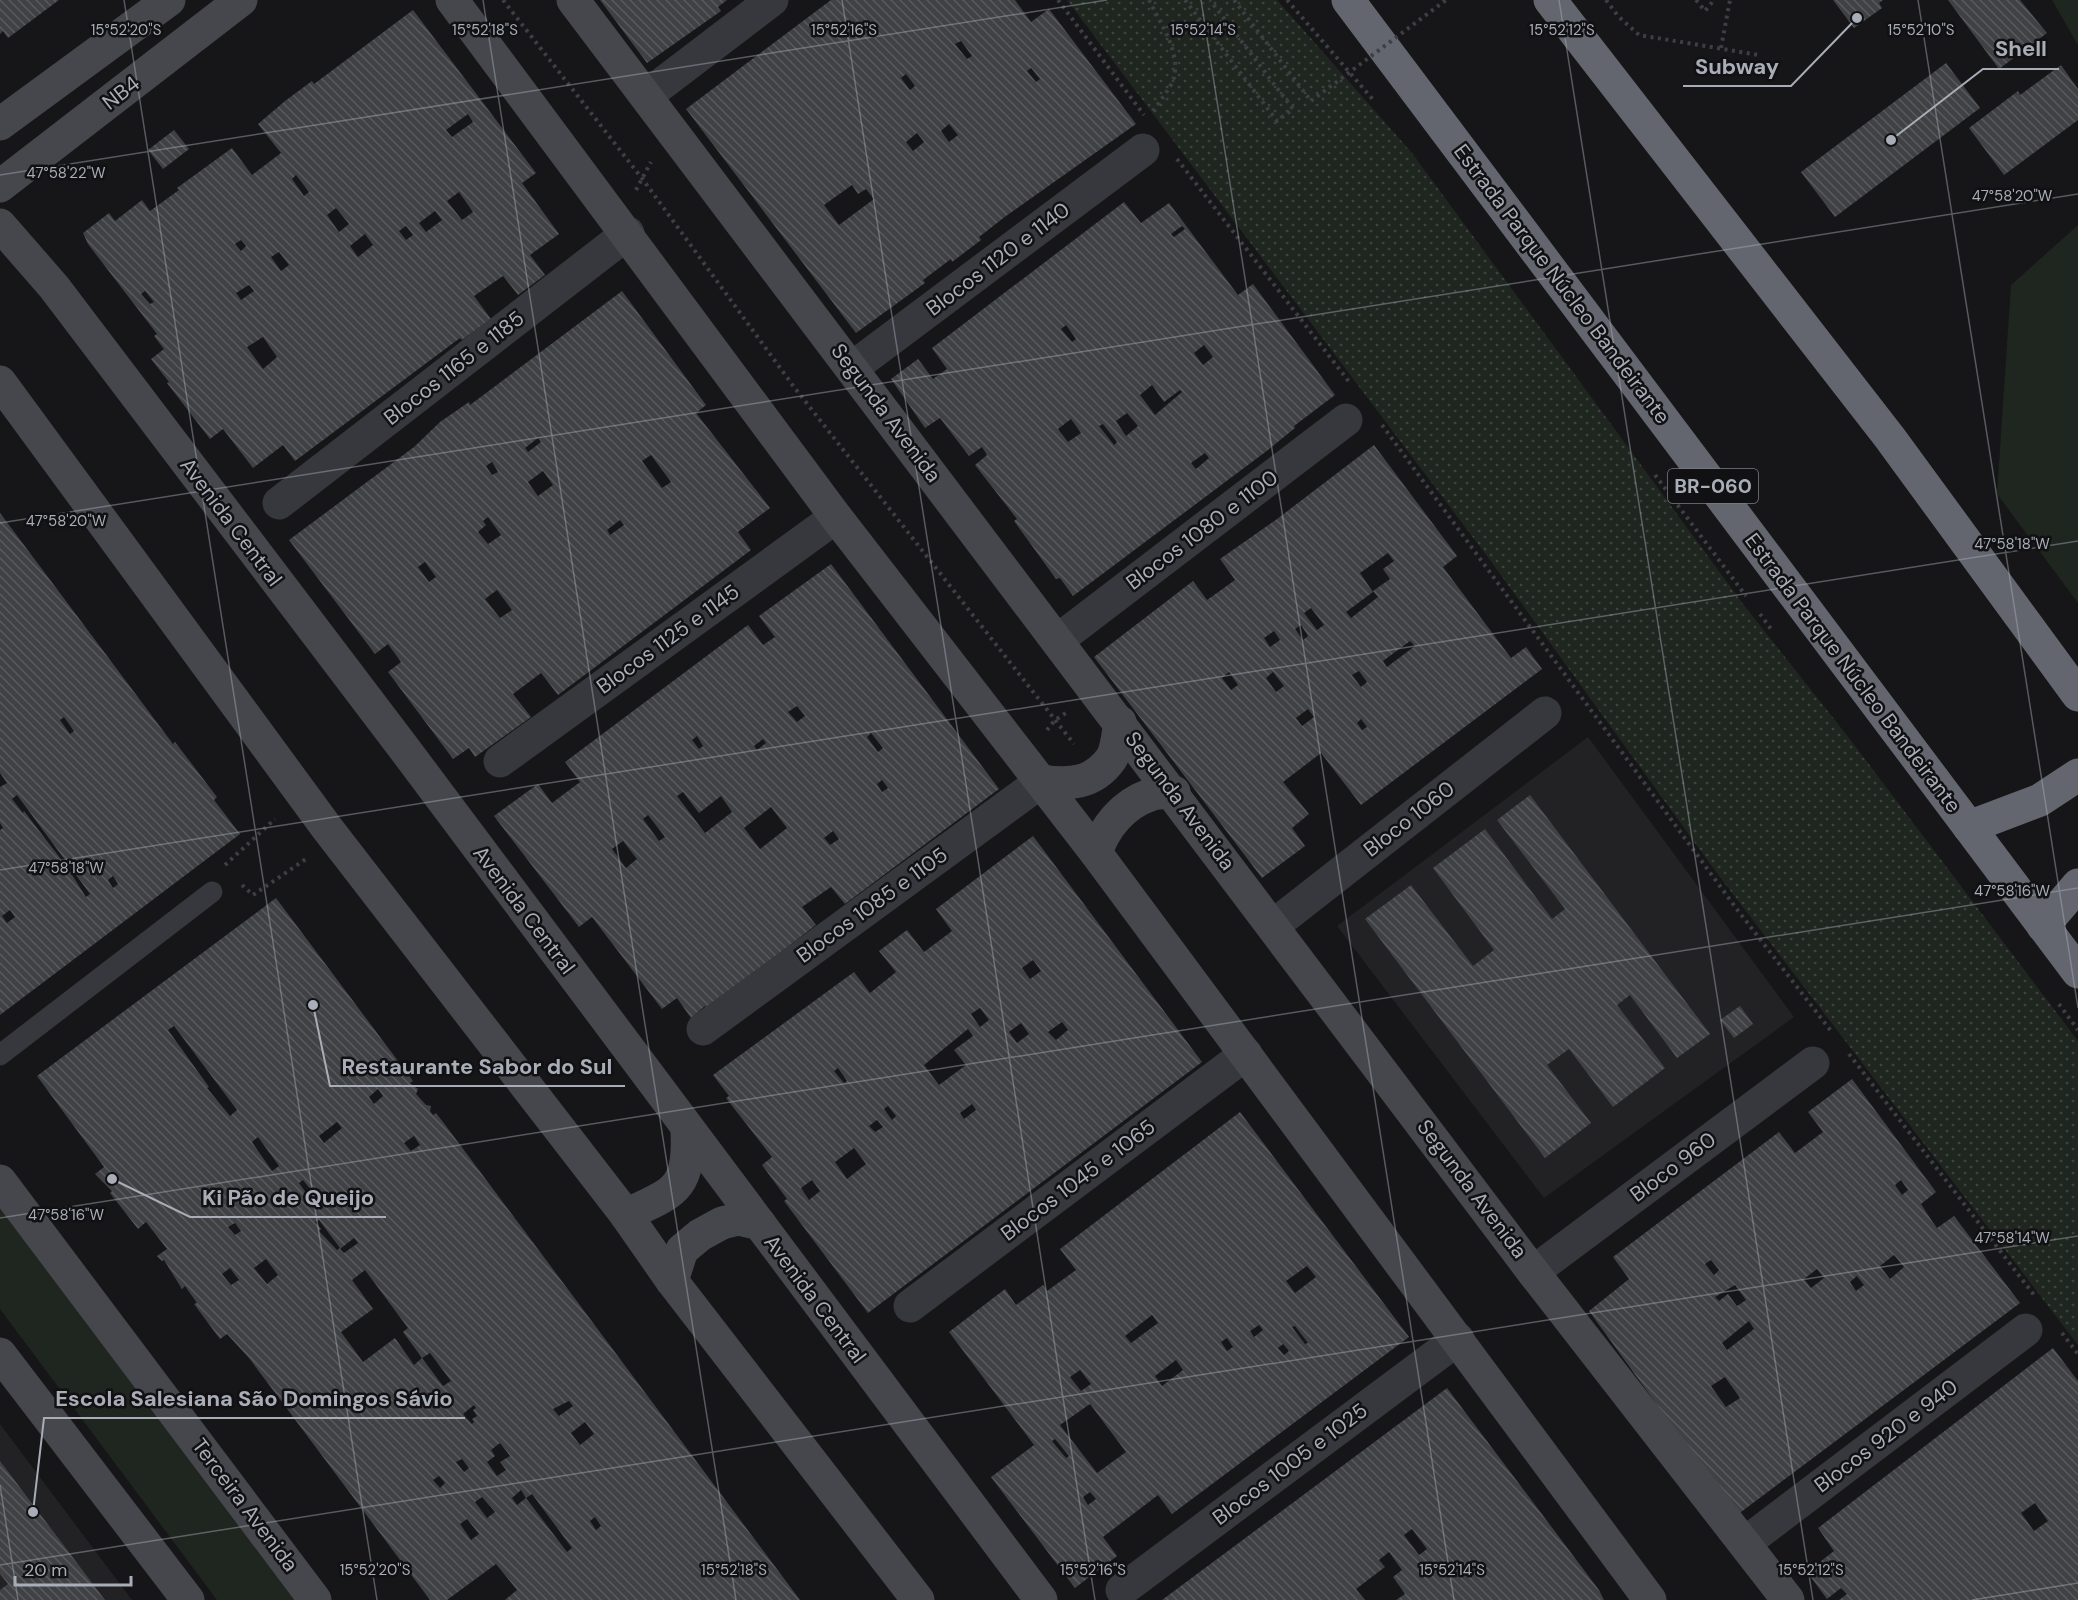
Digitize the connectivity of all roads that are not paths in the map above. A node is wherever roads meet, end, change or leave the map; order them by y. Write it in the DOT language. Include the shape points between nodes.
graph roads {
  1 [pos="169,0"];
  2 [pos="241,0"];
  3 [pos="452,0"];
  4 [pos="573,0"];
  5 [pos="772,0"];
  6 [pos="1348,0"];
  7 [pos="1550,0"];
  8 [pos="646,96"];
  9 [pos="0,124"];
  10 [pos="1143,150"];
  11 [pos="0,186"];
  12 [pos="0,225"];
  13 [pos="622,225"];
  14 [pos="852,368"];
  15 [pos="0,382"];
  16 [pos="1346,420"];
  17 [pos="279,503"];
  18 [pos="836,517"];
  19 [pos="1058,640"];
  20 [pos="2078,695"];
  21 [pos="1545,713"];
  22 [pos="1120,722"];
  23 [pos="500,761"];
  24 [pos="1033,770"];
  25 [pos="2078,775"];
  26 [pos="1174,792"];
  27 [pos="1969,827"];
  28 [pos="1096,853"];
  29 [pos="2078,885"];
  30 [pos="212,892"];
  31 [pos="1274,925"];
  32 [pos="2043,926"];
  33 [pos="2078,972"];
  34 [pos="703,1029"];
  35 [pos="1246,1054"];
  36 [pos="0,1055"];
  37 [pos="1813,1063"];
  38 [pos="687,1131"];
  39 [pos="0,1181"];
  40 [pos="626,1215"];
  41 [pos="760,1224"];
  42 [pos="1533,1272"];
  43 [pos="672,1281"];
  44 [pos="910,1306"];
  45 [pos="2033,1317"];
  46 [pos="1458,1339"];
  47 [pos="0,1354"];
  48 [pos="1745,1543"];
  49 [pos="1122,1590"];
  50 [pos="189,1600"];
  51 [pos="315,1600"];
  52 [pos="918,1600"];
  53 [pos="1041,1600"];
  54 [pos="1650,1600"];
  55 [pos="1788,1600"];
  1 -- 9 [label="street"];
  2 -- 11 [label="street, NB4"];
  3 -- 13 [label="street"];
  4 -- 8 [label="street, Segunda Avenida"];
  5 -- 8 [label="street"];
  6 -- 27 [label="highway, Estrada Parque Núcleo Bandeirante / BR-060"];
  7 -- 20 [label="highway" via="1890,438"];
  8 -- 14 [label="street, Segunda Avenida"];
  10 -- 14 [label="street, Blocos 1120 e 1140"];
  12 -- 38 [label="street, Avenida Central" via="76,315"];
  13 -- 17 [label="street, Blocos 1165 e 1185"];
  13 -- 18 [label="street"];
  14 -- 19 [label="street, Segunda Avenida"];
  15 -- 40 [label="street" via="335,839"];
  16 -- 19 [label="street, Blocos 1080 e 1100"];
  18 -- 23 [label="street, Blocos 1125 e 1145"];
  18 -- 24 [label="street"];
  19 -- 22 [label="street, Segunda Avenida"];
  21 -- 31 [label="street, Bloco 1060"];
  22 -- 24 [label="street" via="1112,758 1079,783"];
  22 -- 26 [label="street, Segunda Avenida"];
  24 -- 28 [label="street"];
  24 -- 34 [label="street, Blocos 1085 e 1105"];
  25 -- 27 [label="highway" via="2040,800"];
  26 -- 28 [label="street" via="1150,795 1112,821 1102,833"];
  26 -- 31 [label="street, Segunda Avenida"];
  27 -- 32 [label="highway, Estrada Parque Núcleo Bandeirante / BR-060"];
  28 -- 35 [label="street"];
  29 -- 32 [label="highway"];
  30 -- 36 [label="lane"];
  31 -- 42 [label="street, Segunda Avenida"];
  32 -- 33 [label="highway, Estrada Parque Núcleo Bandeirante / BR-060"];
  35 -- 44 [label="street, Blocos 1045 e 1065"];
  35 -- 46 [label="street"];
  37 -- 42 [label="street, Bloco 960"];
  38 -- 40 [label="street" via="689,1161 682,1181 667,1195"];
  38 -- 41 [label="street, Avenida Central"];
  39 -- 51 [label="street, Terceira Avenida"];
  40 -- 43 [label="street"];
  41 -- 43 [label="street" via="738,1219 700,1235 682,1250"];
  41 -- 53 [label="street, Avenida Central"];
  42 -- 48 [label="street, Segunda Avenida"];
  43 -- 52 [label="street"];
  45 -- 48 [label="street, Blocos 920 e 940"];
  46 -- 49 [label="street, Blocos 1005 e 1025"];
  46 -- 54 [label="street"];
  47 -- 50 [label="street"];
  48 -- 55 [label="street, Segunda Avenida"];
}
